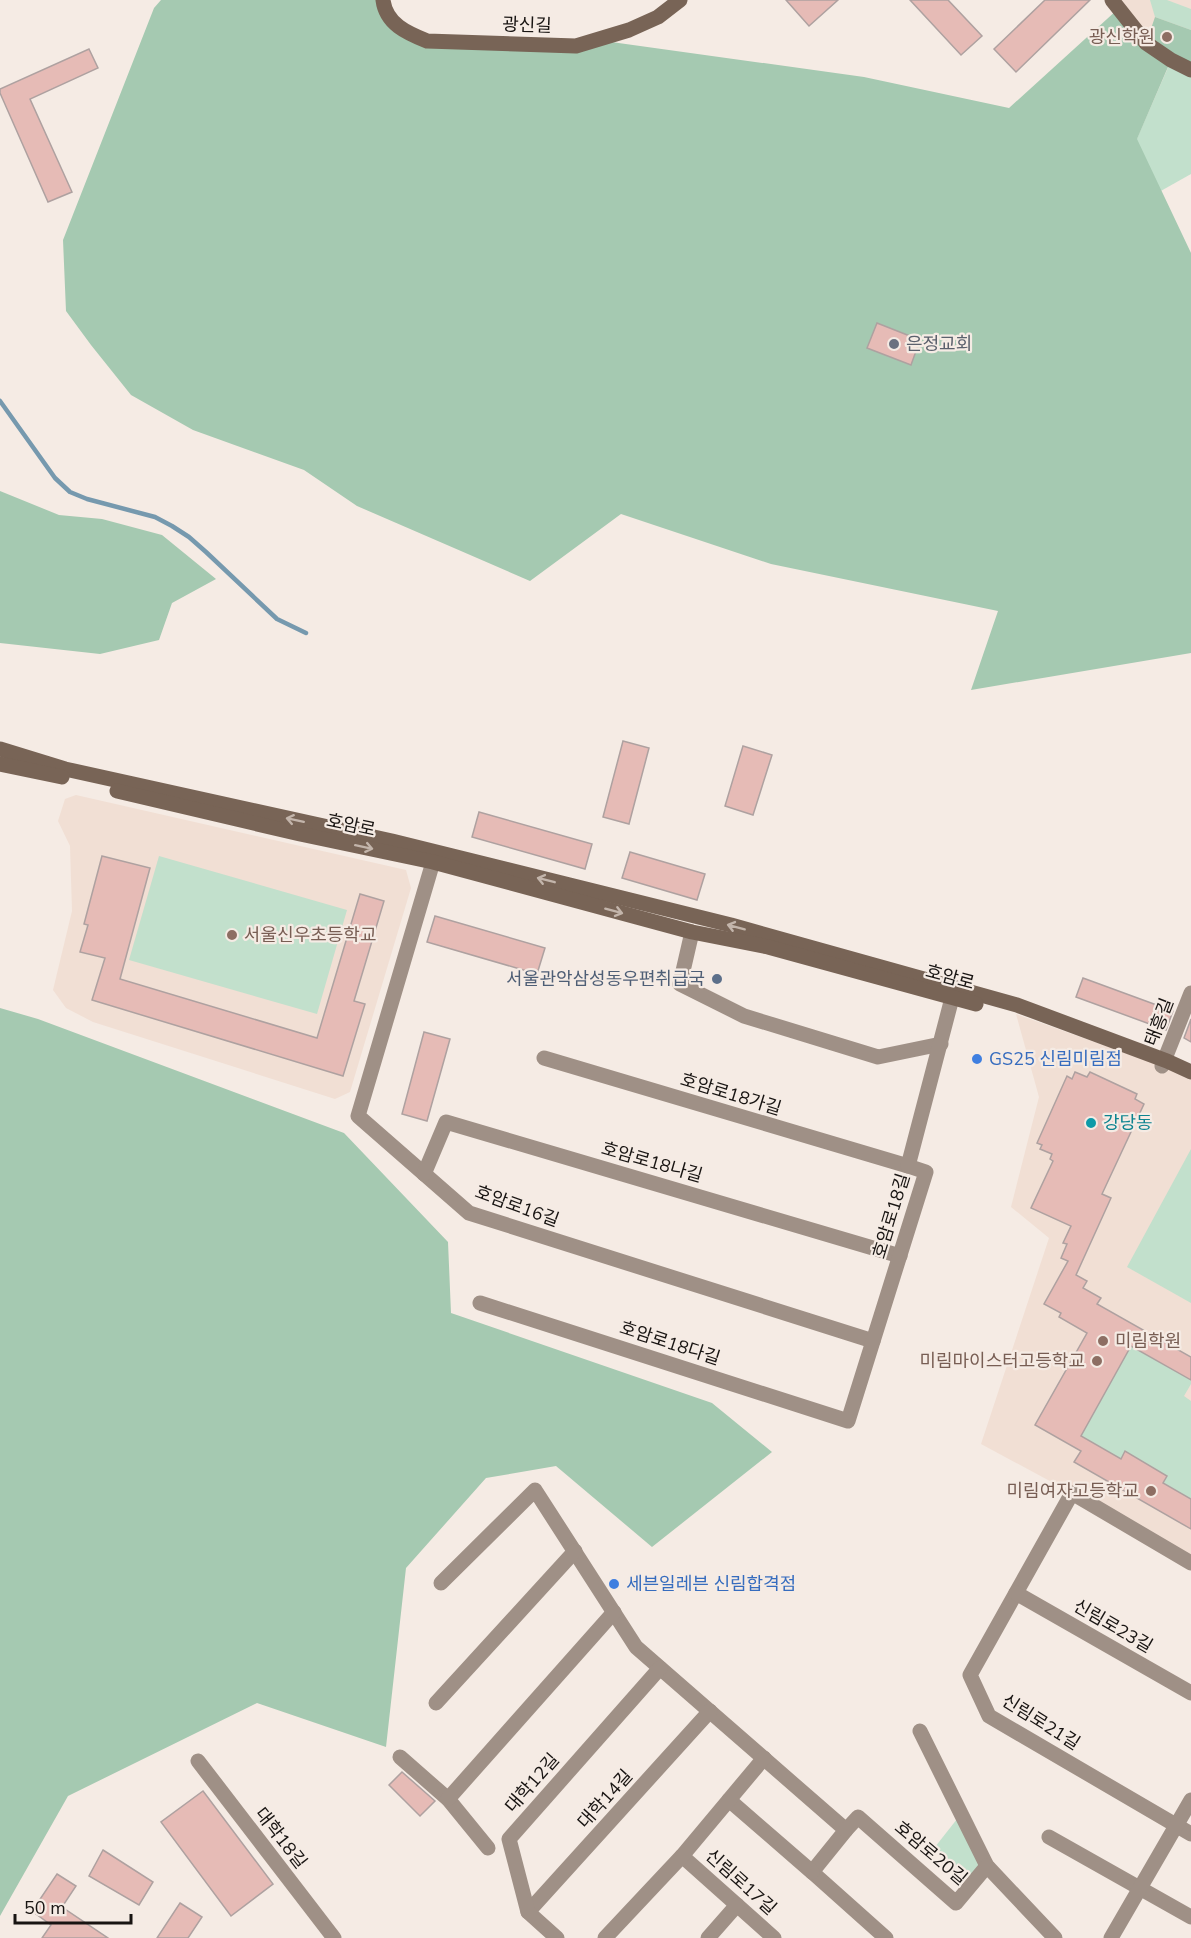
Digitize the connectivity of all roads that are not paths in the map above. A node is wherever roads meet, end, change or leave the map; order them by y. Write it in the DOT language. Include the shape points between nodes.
graph roads {
  1 [pos="383,0"];
  2 [pos="680,0"];
  3 [pos="1112,0"];
  4 [pos="1191,69"];
  5 [pos="0,749"];
  6 [pos="0,764"];
  7 [pos="433,862"];
  8 [pos="692,932"];
  9 [pos="1191,993"];
  10 [pos="952,998"];
  11 [pos="940,1044"];
  12 [pos="544,1058"];
  13 [pos="1163,1063"];
  14 [pos="1191,1072"];
  15 [pos="1191,1079"];
  16 [pos="908,1166"];
  17 [pos="424,1174"];
  18 [pos="900,1256"];
  19 [pos="480,1302"];
  20 [pos="873,1341"];
  21 [pos="848,1421"];
  22 [pos="575,1551"];
  23 [pos="1191,1563"];
  24 [pos="441,1583"];
  25 [pos="1016,1593"];
  26 [pos="614,1612"];
  27 [pos="660,1668"];
  28 [pos="1191,1694"];
  29 [pos="436,1703"];
  30 [pos="710,1711"];
  31 [pos="920,1731"];
  32 [pos="400,1757"];
  33 [pos="764,1758"];
  34 [pos="198,1761"];
  35 [pos="447,1798"];
  36 [pos="729,1800"];
  37 [pos="1191,1800"];
  38 [pos="1176,1825"];
  39 [pos="846,1830"];
  40 [pos="1191,1834"];
  41 [pos="1049,1837"];
  42 [pos="488,1848"];
  43 [pos="682,1856"];
  44 [pos="987,1866"];
  45 [pos="812,1872"];
  46 [pos="1140,1887"];
  47 [pos="738,1905"];
  48 [pos="528,1912"];
  49 [pos="1191,1917"];
  50 [pos="334,1938"];
  51 [pos="557,1938"];
  52 [pos="605,1938"];
  53 [pos="708,1938"];
  54 [pos="774,1938"];
  55 [pos="886,1938"];
  56 [pos="1055,1938"];
  57 [pos="1111,1938"];
  1 -- 2 [label="main road, 광신길" via="395,25 427,41 576,46 629,30 658,17"];
  3 -- 4 [label="main road" via="1146,43"];
  13 -- 5 [label="main road, one-way" via="1017,1005 731,925 392,841 65,769"];
  6 -- 7 [label="main road, 호암로, one-way"];
  7 -- 8 [label="main road, 호암로, one-way"];
  7 -- 17 [label="street, 호암로16길" via="358,1116"];
  8 -- 10 [label="main road, 호암로" via="768,947"];
  8 -- 11 [label="street" via="680,984 744,1016 878,1057"];
  9 -- 13 [label="street, 태흥길"];
  10 -- 11 [label="street, 호암로18길"];
  10 -- 13 [label="main road, 호암로" via="1016,1014"];
  11 -- 16 [label="street, 호암로18길"];
  12 -- 16 [label="street, 호암로18가길"];
  13 -- 14 [label="main road"];
  13 -- 15 [label="main road, 호암로"];
  16 -- 18 [label="street, 호암로18길" via="926,1172"];
  17 -- 18 [label="street, 호암로18나길" via="446,1122"];
  17 -- 20 [label="street, 호암로16길" via="469,1213"];
  18 -- 20 [label="street, 호암로18길"];
  19 -- 21 [label="street, 호암로18다길"];
  20 -- 21 [label="street, 호암로18길"];
  22 -- 24 [label="street" via="535,1490"];
  22 -- 26 [label="street"];
  22 -- 29 [label="street"];
  23 -- 25 [label="street" via="1072,1493"];
  25 -- 28 [label="street, 신림로23길"];
  25 -- 38 [label="street, 신림로21길" via="970,1675 989,1716"];
  26 -- 27 [label="street" via="636,1647"];
  26 -- 35 [label="street"];
  27 -- 30 [label="street"];
  27 -- 48 [label="street, 대학12길" via="509,1839"];
  30 -- 33 [label="street"];
  30 -- 48 [label="street, 대학14길"];
  31 -- 44 [label="street, 호암로20길"];
  32 -- 35 [label="street"];
  33 -- 36 [label="street"];
  33 -- 39 [label="street"];
  34 -- 50 [label="street, 대학18길"];
  35 -- 42 [label="street"];
  36 -- 43 [label="street"];
  36 -- 45 [label="street"];
  37 -- 38 [label="street"];
  38 -- 40 [label="street, 신림로21길"];
  38 -- 46 [label="street"];
  39 -- 44 [label="street, 호암로20길" via="858,1816 956,1903"];
  39 -- 45 [label="street"];
  41 -- 46 [label="street"];
  43 -- 47 [label="street, 신림로17길"];
  43 -- 52 [label="street"];
  44 -- 56 [label="street, 호암로20길"];
  45 -- 55 [label="street"];
  46 -- 49 [label="street"];
  46 -- 57 [label="street"];
  47 -- 53 [label="street"];
  47 -- 54 [label="street, 신림로17길"];
  48 -- 51 [label="street"];
}
